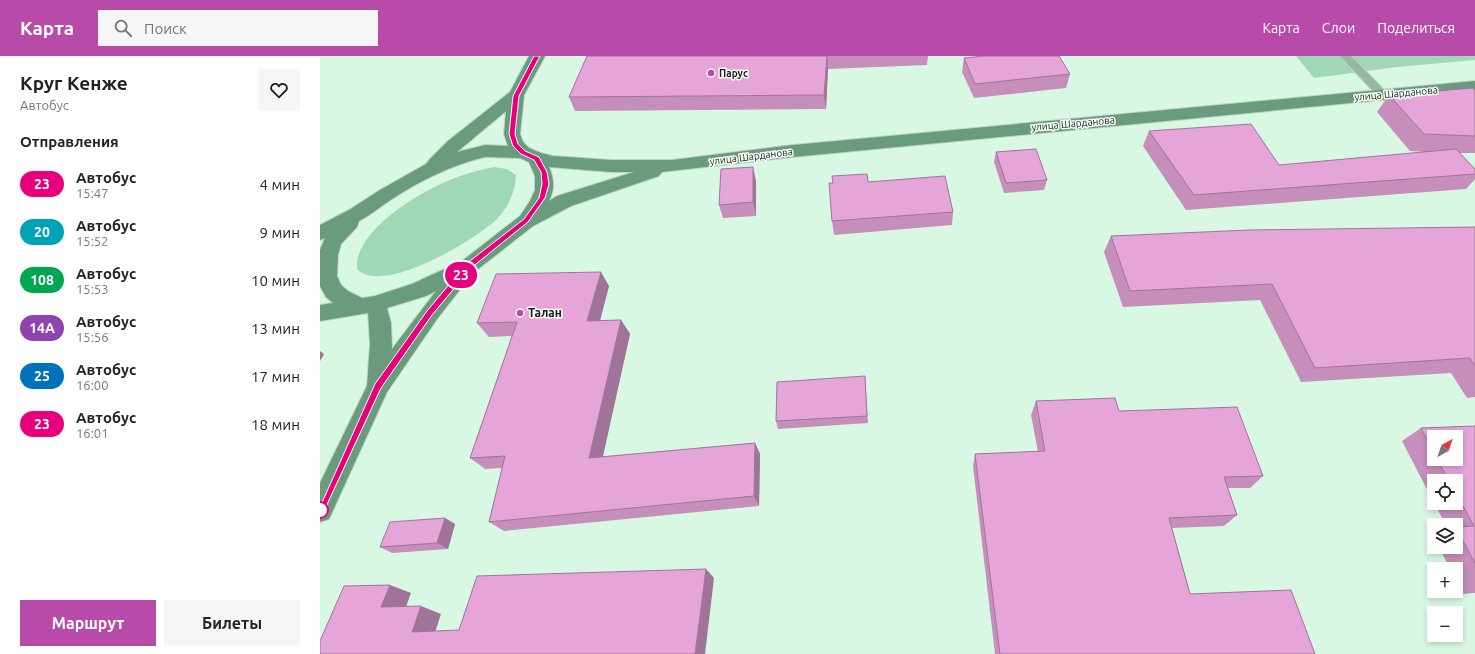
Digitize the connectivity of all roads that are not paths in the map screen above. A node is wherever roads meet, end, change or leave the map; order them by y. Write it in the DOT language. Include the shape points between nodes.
graph roads {
  1 [pos="537,56"];
  2 [pos="1345,56"];
  3 [pos="1475,86"];
  4 [pos="1382,94"];
  5 [pos="516,96"];
  6 [pos="530,155"];
  7 [pos="672,166"];
  8 [pos="429,170"];
  9 [pos="356,215"];
  10 [pos="526,221"];
  11 [pos="320,233"];
  12 [pos="469,266"];
  13 [pos="369,305"];
  14 [pos="320,312"];
  15 [pos="378,386"];
  16 [pos="320,510"];
  1 -- 5 [label="main road"];
  2 -- 4 [label="lane"];
  3 -- 4 [label="main road, улица Шарданова"];
  4 -- 7 [label="main road, улица Шарданова" via="793,151"];
  5 -- 6 [label="main road" via="512,134 515,144"];
  5 -- 8 [label="main road" via="454,145"];
  6 -- 7 [label="main road" via="553,162 611,166"];
  6 -- 8 [label="main road" via="485,151"];
  6 -- 10 [label="main road" via="544,172 545,184 542,198"];
  7 -- 10 [label="main road" via="564,201"];
  8 -- 9 [label="main road" via="386,194"];
  9 -- 11 [label="main road"];
  9 -- 13 [label="main road" via="332,243 321,263 321,278 327,289 336,296 348,302"];
  10 -- 12 [label="main road"];
  12 -- 13 [label="main road" via="419,290"];
  12 -- 15 [label="main road" via="430,313"];
  13 -- 14 [label="main road"];
  13 -- 15 [label="main road" via="379,312 381,344"];
  15 -- 16 [label="main road"];
}
